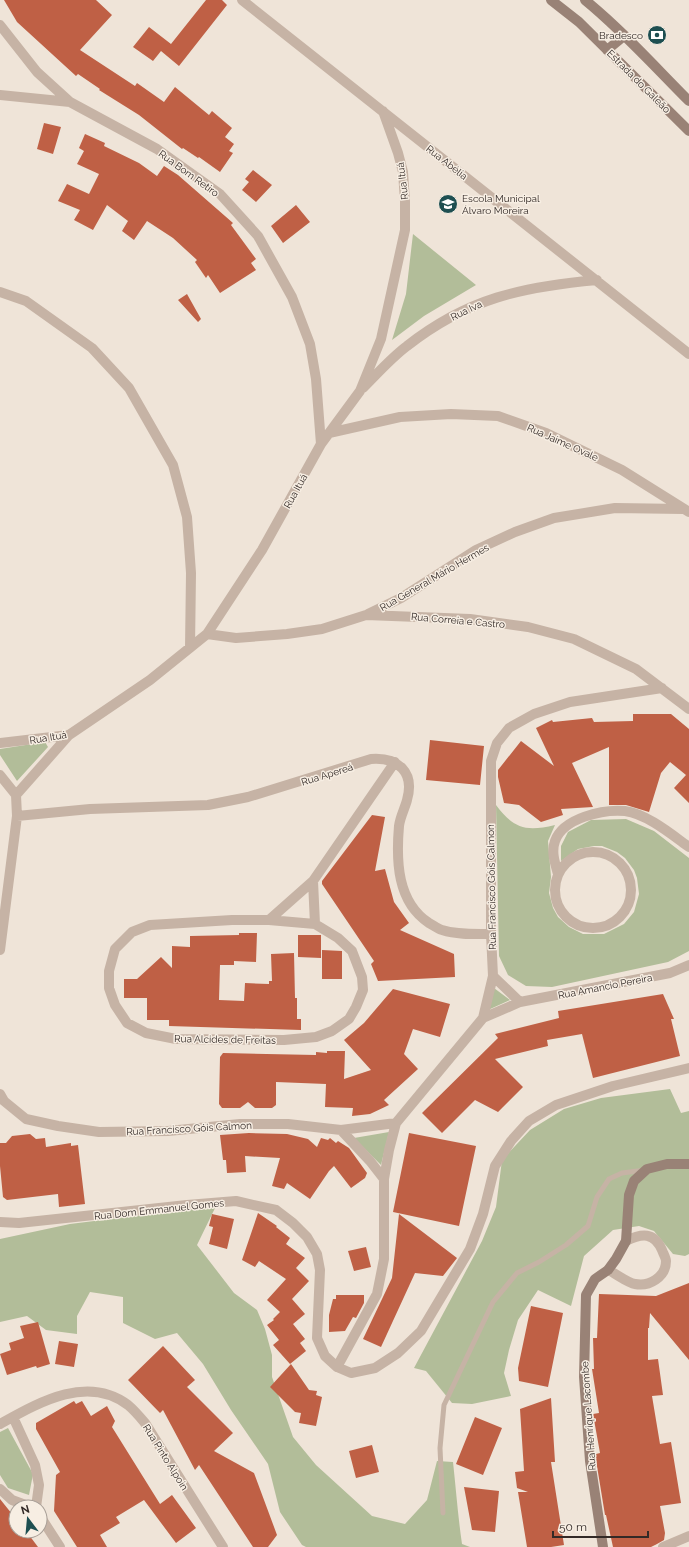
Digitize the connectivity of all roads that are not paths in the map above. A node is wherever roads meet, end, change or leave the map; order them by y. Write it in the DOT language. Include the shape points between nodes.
graph roads {
  1 [pos="242,0"];
  2 [pos="551,0"];
  3 [pos="585,0"];
  4 [pos="0,25"];
  5 [pos="624,36"];
  6 [pos="607,50"];
  7 [pos="0,95"];
  8 [pos="689,101"];
  9 [pos="70,102"];
  10 [pos="383,111"];
  11 [pos="689,131"];
  12 [pos="597,280"];
  13 [pos="0,292"];
  14 [pos="689,354"];
  15 [pos="360,391"];
  16 [pos="329,433"];
  17 [pos="321,444"];
  18 [pos="687,510"];
  19 [pos="366,615"];
  20 [pos="207,634"];
  21 [pos="190,648"];
  22 [pos="662,688"];
  23 [pos="689,709"];
  24 [pos="69,735"];
  25 [pos="0,743"];
  26 [pos="395,762"];
  27 [pos="0,775"];
  28 [pos="16,795"];
  29 [pos="18,816"];
  30 [pos="689,847"];
  31 [pos="558,874"];
  32 [pos="313,881"];
  33 [pos="269,920"];
  34 [pos="315,924"];
  35 [pos="491,934"];
  36 [pos="0,944"];
  37 [pos="689,965"];
  38 [pos="493,976"];
  39 [pos="520,1002"];
  40 [pos="483,1018"];
  41 [pos="689,1068"];
  42 [pos="0,1094"];
  43 [pos="396,1123"];
  44 [pos="341,1130"];
  45 [pos="689,1164"];
  46 [pos="647,1169"];
  47 [pos="384,1179"];
  48 [pos="0,1222"];
  49 [pos="626,1241"];
  50 [pos="608,1270"];
  51 [pos="336,1367"];
  52 [pos="14,1416"];
  53 [pos="0,1424"];
  54 [pos="0,1489"];
  55 [pos="11,1499"];
  56 [pos="37,1499"];
  57 [pos="443,1513"];
  58 [pos="48,1528"];
  59 [pos="689,1536"];
  60 [pos="60,1547"];
  61 [pos="223,1547"];
  62 [pos="603,1547"];
  63 [pos="663,1547"];
  1 -- 10 [label="street, Rua Abélia"];
  2 -- 6 [label="street, Estrada do Galeão" via="579,22"];
  3 -- 5 [label="street"];
  4 -- 9 [label="street, Rua Bom Retiro" via="37,72"];
  5 -- 6 [label="street"];
  5 -- 8 [label="street"];
  6 -- 11 [label="street, Estrada do Galeão"];
  7 -- 9 [label="street"];
  9 -- 17 [label="street, Rua Bom Retiro" via="156,148 220,194 258,236 292,297 310,344 316,379"];
  10 -- 12 [label="street, Rua Abélia"];
  10 -- 15 [label="street, Rua Ituá" via="403,172 405,230 381,339"];
  12 -- 14 [label="street, Rua Abélia"];
  12 -- 15 [label="street, Rua Iva" via="552,284 481,302 452,316 406,346"];
  13 -- 21 [label="street" via="26,301 92,348 129,388 173,465 187,517 191,573"];
  15 -- 16 [label="street, Rua Ituá"];
  16 -- 17 [label="street, Rua Ituá"];
  16 -- 18 [label="street, Rua Jaime Ovale" via="400,417 451,414 498,416 546,433 622,470"];
  17 -- 20 [label="street, Rua Ituá" via="262,550"];
  18 -- 19 [label="street, Rua General Mário Hermes" via="615,508 554,518 476,550 401,598"];
  19 -- 20 [label="street, Rua Correia e Castro" via="322,629 287,634 236,638"];
  19 -- 22 [label="street, Rua Correia e Castro" via="470,619 528,627 574,639 636,669"];
  20 -- 21 [label="street, Rua Ituá"];
  21 -- 24 [label="street, Rua Ituá" via="150,680"];
  22 -- 23 [label="street, Rua Correia e Castro"];
  22 -- 35 [label="street, Rua Francisco Góis Calmon" via="570,702 534,714 509,728 497,743 491,761"];
  24 -- 25 [label="street, Rua Ituá"];
  24 -- 28 [label="street"];
  26 -- 29 [label="street, Rua Apereá" via="382,758 371,759 248,797 208,805 90,809"];
  26 -- 32 [label="street"];
  26 -- 35 [label="street" via="405,771 409,784 408,798 399,824 397,867 406,896 417,913 440,930"];
  27 -- 28 [label="street"];
  28 -- 29 [label="street"];
  29 -- 36 [label="street"];
  30 -- 31 [label="street" via="652,820 625,811 593,813 560,831 553,856"];
  31 -- 31 [label="street" via="556,900 566,917 576,924 593,928 606,926 622,916 628,904 631,887 628,874 620,863 609,856 593,852 580,854 568,861"];
  32 -- 33 [label="street"];
  32 -- 34 [label="street"];
  33 -- 34 [label="street, Rua Alcides de Freitas"];
  33 -- 34 [label="street, Rua Alcides de Freitas" via="150,925 132,932 115,949 109,971 109,988 115,1005 127,1023 146,1033 176,1039 284,1040 332,1031 350,1018 363,990 362,977 352,951 338,938"];
  35 -- 38 [label="street, Rua Francisco Góis Calmon"];
  37 -- 39 [label="street, Rua Amancio Pereira" via="670,973"];
  38 -- 39 [label="street"];
  38 -- 40 [label="street, Rua Francisco Góis Calmon"];
  39 -- 40 [label="street, Rua Amancio Pereira"];
  40 -- 43 [label="street, Rua Francisco Góis Calmon"];
  41 -- 51 [label="street" via="613,1086 556,1105 529,1121 511,1141 495,1166 483,1214 470,1249 421,1331 398,1354 375,1368 351,1373"];
  42 -- 44 [label="street, Rua Francisco Góis Calmon" via="4,1101 26,1119 99,1132 168,1131 240,1124 288,1124"];
  43 -- 44 [label="street, Rua Francisco Góis Calmon"];
  43 -- 47 [label="street"];
  44 -- 47 [label="street"];
  45 -- 46 [label="street" via="667,1164"];
  46 -- 49 [label="street, Rua Henrique Lacombe" via="634,1181 629,1195"];
  46 -- 57 [label="lane" via="622,1173 609,1179 597,1197 588,1226 552,1254 517,1273 493,1302 444,1405 440,1448"];
  47 -- 51 [label="street" via="384,1259 377,1294"];
  48 -- 51 [label="street, Rua Dom Emmanuel Gomes" via="19,1223 236,1201 276,1210 307,1237 317,1254 320,1270 317,1338 325,1356"];
  49 -- 50 [label="street, Rua Henrique Lacombe"];
  49 -- 50 [label="street" via="635,1236 652,1237 659,1244 666,1261 663,1271 652,1282 636,1284"];
  50 -- 62 [label="street, Rua Henrique Lacombe" via="595,1279 586,1295 584,1377 590,1461"];
  52 -- 53 [label="street, Rua Pinto Alpoin"];
  52 -- 56 [label="street" via="35,1465 39,1485"];
  52 -- 61 [label="street, Rua Pinto Alpoin" via="39,1403 66,1394 88,1391 112,1396 128,1405 145,1423"];
  54 -- 55 [label="street"];
  58 -- 60 [label="street"];
  59 -- 63 [label="street"];
}
